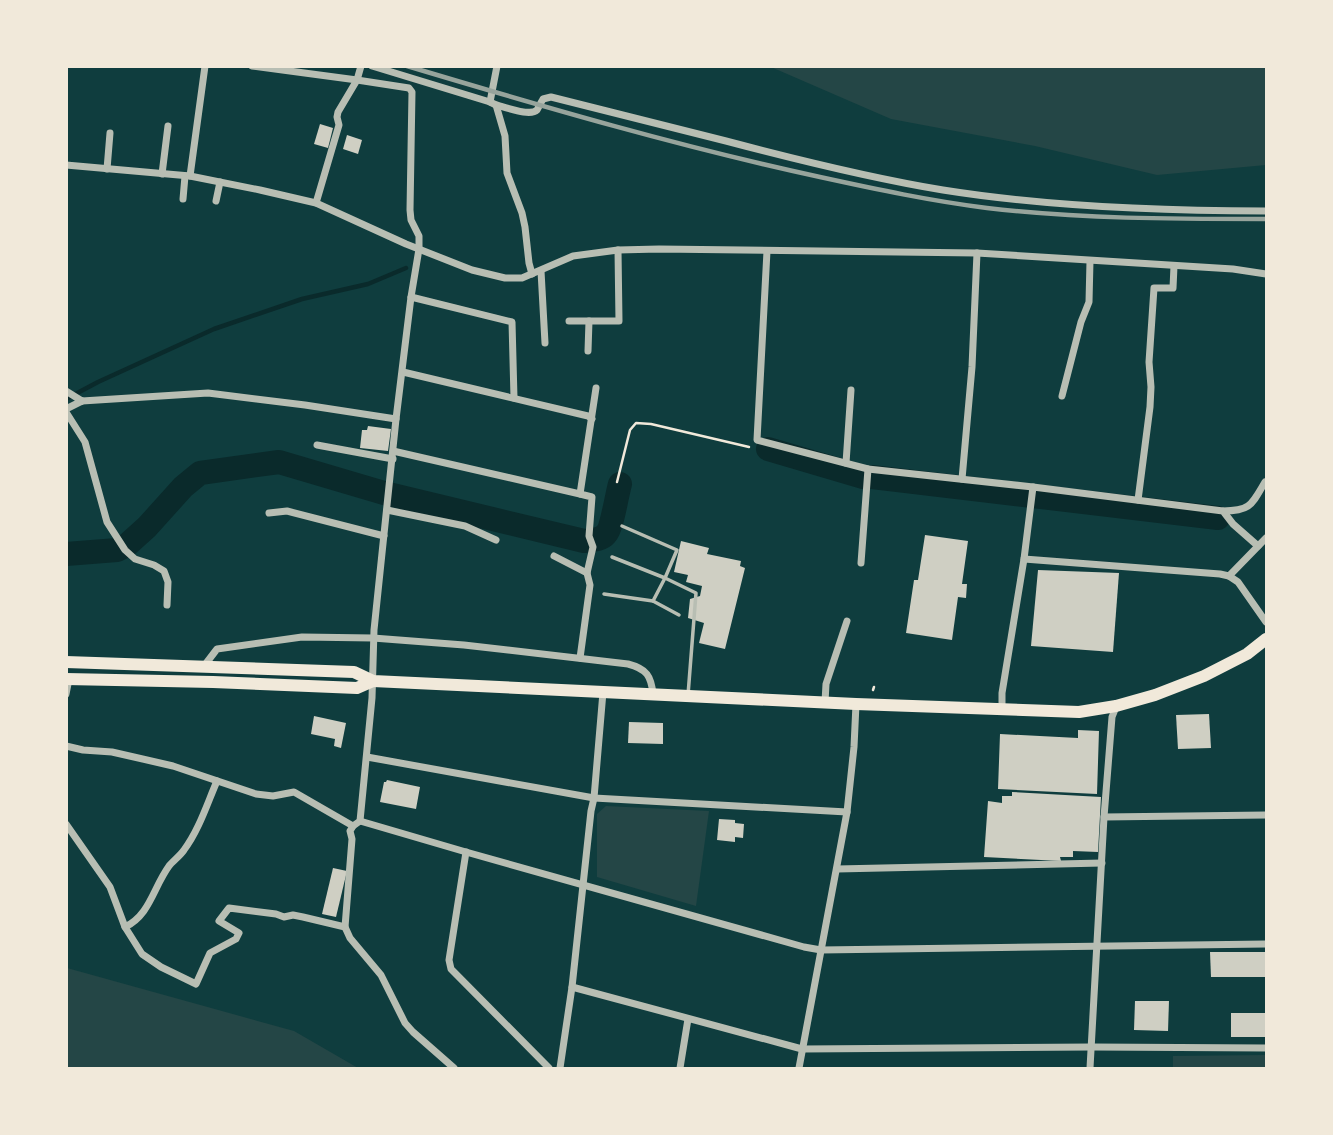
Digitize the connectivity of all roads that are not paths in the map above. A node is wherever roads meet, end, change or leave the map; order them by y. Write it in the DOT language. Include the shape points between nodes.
graph roads {
  1 [pos="205,66"];
  2 [pos="251,66"];
  3 [pos="361,66"];
  4 [pos="372,66"];
  5 [pos="497,66"];
  6 [pos="357,79"];
  7 [pos="493,104"];
  8 [pos="168,126"];
  9 [pos="110,133"];
  10 [pos="66,165"];
  11 [pos="107,169"];
  12 [pos="162,174"];
  13 [pos="187,176"];
  14 [pos="220,182"];
  15 [pos="183,199"];
  16 [pos="216,201"];
  17 [pos="316,203"];
  18 [pos="1266,211"];
  19 [pos="419,249"];
  20 [pos="618,250"];
  21 [pos="767,251"];
  22 [pos="977,253"];
  23 [pos="1090,261"];
  24 [pos="1174,266"];
  25 [pos="537,272"];
  26 [pos="1266,274"];
  27 [pos="411,297"];
  28 [pos="569,321"];
  29 [pos="589,321"];
  30 [pos="545,343"];
  31 [pos="588,351"];
  32 [pos="403,372"];
  33 [pos="596,388"];
  34 [pos="851,390"];
  35 [pos="68,392"];
  36 [pos="1062,396"];
  37 [pos="514,398"];
  38 [pos="81,400"];
  39 [pos="66,410"];
  40 [pos="396,419"];
  41 [pos="592,419"];
  42 [pos="317,444"];
  43 [pos="393,455"];
  44 [pos="846,463"];
  45 [pos="867,469"];
  46 [pos="962,479"];
  47 [pos="1265,482"];
  48 [pos="580,494"];
  49 [pos="1032,494"];
  50 [pos="1138,500"];
  51 [pos="387,510"];
  52 [pos="1223,511"];
  53 [pos="269,513"];
  54 [pos="622,526"];
  55 [pos="384,536"];
  56 [pos="1266,538"];
  57 [pos="496,540"];
  58 [pos="1258,546"];
  59 [pos="554,556"];
  60 [pos="612,557"];
  61 [pos="1024,559"];
  62 [pos="861,563"];
  63 [pos="587,573"];
  64 [pos="1229,576"];
  65 [pos="665,578"];
  66 [pos="604,594"];
  67 [pos="653,601"];
  68 [pos="167,605"];
  69 [pos="679,615"];
  70 [pos="848,621"];
  71 [pos="1266,622"];
  72 [pos="373,638"];
  73 [pos="1266,639"];
  74 [pos="580,659"];
  75 [pos="66,662"];
  76 [pos="204,667"];
  77 [pos="68,679"];
  78 [pos="373,681"];
  79 [pos="603,692"];
  80 [pos="66,694"];
  81 [pos="653,694"];
  82 [pos="688,695"];
  83 [pos="825,702"];
  84 [pos="856,704"];
  85 [pos="1116,706"];
  86 [pos="1002,710"];
  87 [pos="66,747"];
  88 [pos="367,757"];
  89 [pos="217,781"];
  90 [pos="594,798"];
  91 [pos="847,812"];
  92 [pos="1266,815"];
  93 [pos="1104,817"];
  94 [pos="357,823"];
  95 [pos="66,824"];
  96 [pos="466,852"];
  97 [pos="1102,863"];
  98 [pos="837,869"];
  99 [pos="583,885"];
  100 [pos="125,927"];
  101 [pos="345,927"];
  102 [pos="1266,944"];
  103 [pos="1097,946"];
  104 [pos="821,950"];
  105 [pos="572,987"];
  106 [pos="688,1019"];
  107 [pos="1092,1047"];
  108 [pos="1266,1048"];
  109 [pos="802,1049"];
  110 [pos="454,1069"];
  111 [pos="549,1069"];
  112 [pos="560,1069"];
  113 [pos="680,1069"];
  114 [pos="799,1069"];
  115 [pos="1090,1069"];
  1 -- 13 [label="street"];
  2 -- 6 [label="street"];
  3 -- 6 [label="street"];
  4 -- 7 [label="street"];
  5 -- 7 [label="street"];
  6 -- 17 [label="street" via="337,117 339,125"];
  6 -- 19 [label="street" via="412,92 410,210"];
  7 -- 18 [label="street" via="534,113 543,99 551,97 796,160 943,190 1105,206"];
  7 -- 25 [label="street" via="505,136 508,173 522,213 529,263"];
  8 -- 12 [label="street"];
  9 -- 11 [label="street"];
  10 -- 11 [label="street"];
  11 -- 12 [label="street"];
  12 -- 13 [label="street"];
  13 -- 14 [label="street"];
  13 -- 15 [label="street"];
  14 -- 16 [label="street"];
  14 -- 17 [label="street"];
  17 -- 19 [label="street"];
  19 -- 25 [label="street" via="489,275 522,278"];
  19 -- 27 [label="street"];
  20 -- 21 [label="street"];
  20 -- 25 [label="street" via="573,256"];
  20 -- 29 [label="street" via="619,321"];
  21 -- 22 [label="street"];
  21 -- 44 [label="street" via="757,440"];
  22 -- 23 [label="street"];
  22 -- 46 [label="street"];
  23 -- 24 [label="street"];
  23 -- 36 [label="street" via="1089,302"];
  24 -- 26 [label="street"];
  24 -- 50 [label="street" via="1173,288 1154,288 1150,407"];
  25 -- 30 [label="street"];
  27 -- 32 [label="street"];
  27 -- 37 [label="street" via="512,322"];
  28 -- 29 [label="street"];
  29 -- 31 [label="street"];
  32 -- 37 [label="street"];
  32 -- 40 [label="street"];
  33 -- 41 [label="street"];
  34 -- 44 [label="street"];
  35 -- 38 [label="street"];
  37 -- 41 [label="street"];
  38 -- 39 [label="street"];
  38 -- 40 [label="street" via="208,393"];
  39 -- 68 [label="street" via="85,442 107,523 135,559 164,571"];
  40 -- 43 [label="street"];
  41 -- 48 [label="street"];
  42 -- 43 [label="street"];
  43 -- 48 [label="street"];
  43 -- 51 [label="street"];
  44 -- 45 [label="street"];
  45 -- 46 [label="street"];
  45 -- 62 [label="street"];
  46 -- 49 [label="street"];
  47 -- 52 [label="street" via="1252,504 1239,511"];
  48 -- 63 [label="street" via="592,497 589,536 593,547"];
  49 -- 50 [label="street"];
  49 -- 61 [label="street"];
  50 -- 52 [label="street"];
  51 -- 55 [label="street"];
  51 -- 57 [label="street" via="465,526"];
  52 -- 58 [label="street"];
  53 -- 55 [label="street" via="287,512"];
  54 -- 65 [label="lane" via="677,550"];
  55 -- 72 [label="street"];
  56 -- 58 [label="street"];
  58 -- 64 [label="street"];
  59 -- 63 [label="street"];
  60 -- 65 [label="lane"];
  61 -- 64 [label="street"];
  61 -- 86 [label="street"];
  63 -- 74 [label="street" via="590,584"];
  64 -- 71 [label="street"];
  65 -- 67 [label="lane"];
  65 -- 82 [label="lane" via="696,593"];
  66 -- 67 [label="lane"];
  67 -- 69 [label="lane"];
  70 -- 83 [label="street" via="826,684"];
  72 -- 74 [label="street"];
  72 -- 76 [label="street" via="302,637 217,649"];
  72 -- 78 [label="street"];
  73 -- 85 [label="highway" via="1204,676"];
  74 -- 81 [label="street" via="634,665 648,674"];
  75 -- 76 [label="highway"];
  76 -- 78 [label="highway" via="354,672"];
  77 -- 78 [label="highway" via="357,688"];
  77 -- 80 [label="street"];
  78 -- 79 [label="highway"];
  78 -- 88 [label="street"];
  79 -- 81 [label="highway"];
  79 -- 90 [label="street"];
  81 -- 82 [label="highway"];
  82 -- 83 [label="highway"];
  83 -- 84 [label="highway"];
  84 -- 86 [label="highway"];
  84 -- 91 [label="street"];
  85 -- 86 [label="highway" via="1079,712"];
  85 -- 93 [label="street"];
  87 -- 89 [label="street" via="112,752"];
  88 -- 90 [label="street"];
  88 -- 94 [label="street"];
  89 -- 94 [label="street" via="265,796 294,792"];
  89 -- 100 [label="street" via="194,835 169,866 136,922"];
  90 -- 91 [label="street"];
  90 -- 99 [label="street"];
  91 -- 98 [label="street"];
  92 -- 93 [label="street"];
  93 -- 97 [label="street"];
  94 -- 96 [label="street"];
  94 -- 101 [label="street" via="350,831"];
  95 -- 100 [label="street" via="110,887"];
  96 -- 99 [label="street"];
  96 -- 111 [label="street" via="451,969"];
  97 -- 98 [label="street"];
  97 -- 103 [label="street"];
  98 -- 104 [label="street"];
  99 -- 104 [label="street"];
  99 -- 105 [label="street"];
  100 -- 101 [label="street" via="142,954 196,984 210,953 239,933 219,921 229,908"];
  101 -- 110 [label="street" via="382,975 405,1023"];
  102 -- 103 [label="street"];
  103 -- 104 [label="street"];
  103 -- 107 [label="street"];
  104 -- 109 [label="street"];
  105 -- 106 [label="street"];
  105 -- 112 [label="street"];
  106 -- 109 [label="street"];
  106 -- 113 [label="street"];
  107 -- 108 [label="street"];
  107 -- 109 [label="street"];
  107 -- 115 [label="street"];
  109 -- 114 [label="street"];
}
